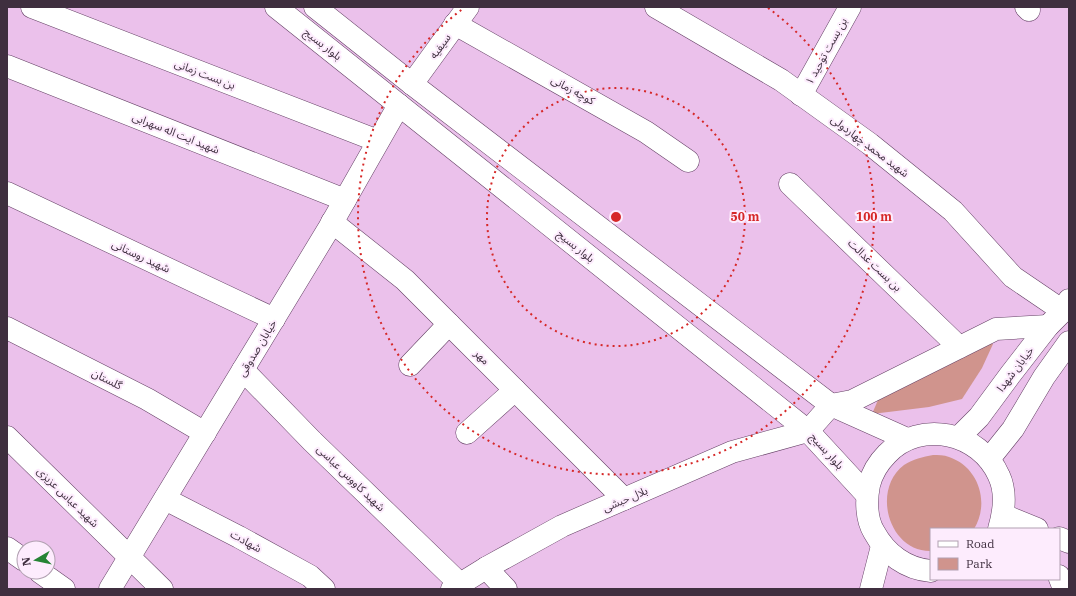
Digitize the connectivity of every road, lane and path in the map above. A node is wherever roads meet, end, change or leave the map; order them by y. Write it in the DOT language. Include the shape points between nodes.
graph roads {
  1 [pos="32,7"];
  2 [pos="276,7"];
  3 [pos="468,7"];
  4 [pos="656,7"];
  5 [pos="850,7"];
  6 [pos="323,10"];
  7 [pos="455,24"];
  8 [pos="7,66"];
  9 [pos="412,84"];
  10 [pos="801,95"];
  11 [pos="399,105"];
  12 [pos="378,141"];
  13 [pos="688,161"];
  14 [pos="790,184"];
  15 [pos="7,193"];
  16 [pos="345,200"];
  17 [pos="332,222"];
  18 [pos="1066,305"];
  19 [pos="274,319"];
  20 [pos="449,324"];
  21 [pos="1048,326"];
  22 [pos="7,328"];
  23 [pos="1069,342"];
  24 [pos="959,347"];
  25 [pos="410,364"];
  26 [pos="243,370"];
  27 [pos="515,390"];
  28 [pos="831,405"];
  29 [pos="808,431"];
  30 [pos="205,433"];
  31 [pos="467,433"];
  32 [pos="7,437"];
  33 [pos="959,437"];
  34 [pos="907,439"];
  35 [pos="989,459"];
  36 [pos="867,495"];
  37 [pos="165,499"];
  38 [pos="624,499"];
  39 [pos="1001,522"];
  40 [pos="1032,528"];
  41 [pos="882,546"];
  42 [pos="7,548"];
  43 [pos="16,554"];
  44 [pos="130,557"];
  45 [pos="486,568"];
  46 [pos="930,571"];
  47 [pos="1060,578"];
  48 [pos="51,580"];
  49 [pos="939,580"];
  50 [pos="456,586"];
  51 [pos="64,589"];
  52 [pos="110,589"];
  53 [pos="162,589"];
  54 [pos="324,589"];
  55 [pos="506,589"];
  56 [pos="871,589"];
  57 [pos="931,589"];
  58 [pos="1064,589"];
  1 -- 12 [label="street, بن بست زمانی"];
  2 -- 11 [label="street, بلوار بسیج"];
  3 -- 7 [label="street, سیفیه"];
  4 -- 10 [label="street, شهید محمد چهاردولی" via="781,80"];
  5 -- 10 [label="street, بن بست توحید ۱"];
  6 -- 9 [label="street"];
  7 -- 9 [label="street, سیفیه"];
  7 -- 13 [label="street, کوچه زمانی" via="646,132"];
  8 -- 16 [label="street, شهید ایت اله سهرابی"];
  9 -- 11 [label="street, سیفیه"];
  9 -- 28 [label="street"];
  10 -- 18 [label="street, شهید محمد چهاردولی" via="870,144 952,211 1013,277"];
  11 -- 12 [label="street, خیابان صدوقی"];
  11 -- 29 [label="street, بلوار بسیج"];
  12 -- 16 [label="street, خیابان صدوقی"];
  14 -- 24 [label="street, بن بست عدالت"];
  15 -- 19 [label="street, شهید روستانی"];
  16 -- 17 [label="street, خیابان صدوقی"];
  17 -- 19 [label="street, خیابان صدوقی"];
  17 -- 20 [label="street, مهر" via="405,280"];
  18 -- 21 [label="street, خیابان شهدا"];
  19 -- 26 [label="street, خیابان صدوقی"];
  20 -- 25 [label="street"];
  20 -- 27 [label="street, مهر"];
  21 -- 23 [label="street"];
  21 -- 24 [label="street" via="996,329"];
  21 -- 33 [label="street, خیابان شهدا" via="979,417"];
  22 -- 30 [label="street, گلستان" via="147,399"];
  23 -- 35 [label="street" via="1013,428"];
  24 -- 28 [label="street" via="852,401"];
  26 -- 30 [label="street, خیابان صدوقی"];
  26 -- 50 [label="street, شهید کاووس عباسی"];
  27 -- 31 [label="street"];
  27 -- 38 [label="street, مهر"];
  28 -- 29 [label="street"];
  28 -- 34 [label="street"];
  29 -- 36 [label="street, بلوار بسیج"];
  29 -- 38 [label="street, بلال حبشی" via="732,452"];
  30 -- 37 [label="street, خیابان صدوقی"];
  32 -- 44 [label="street, شهید عباس عزیزی"];
  33 -- 34 [label="street" via="942,433 924,434"];
  33 -- 35 [label="street" via="975,445"];
  34 -- 36 [label="street" via="892,449 880,462 871,477"];
  35 -- 39 [label="street" via="1000,476 1004,495"];
  36 -- 41 [label="street" via="867,513 872,531"];
  37 -- 44 [label="street, خیابان صدوقی"];
  37 -- 54 [label="street, شهادت" via="310,576"];
  38 -- 45 [label="street, بلال حبشی" via="562,526"];
  39 -- 40 [label="street"];
  41 -- 46 [label="street" via="911,568"];
  41 -- 56 [label="street"];
  42 -- 43 [label="street"];
  44 -- 52 [label="street, خیابان صدوقی"];
  44 -- 53 [label="street, شهید عباس عزیزی"];
  45 -- 50 [label="street, بلال حبشی"];
  45 -- 55 [label="street"];
  47 -- 58 [label="street"];
  48 -- 51 [label="street"];
  49 -- 57 [label="street"];
}
